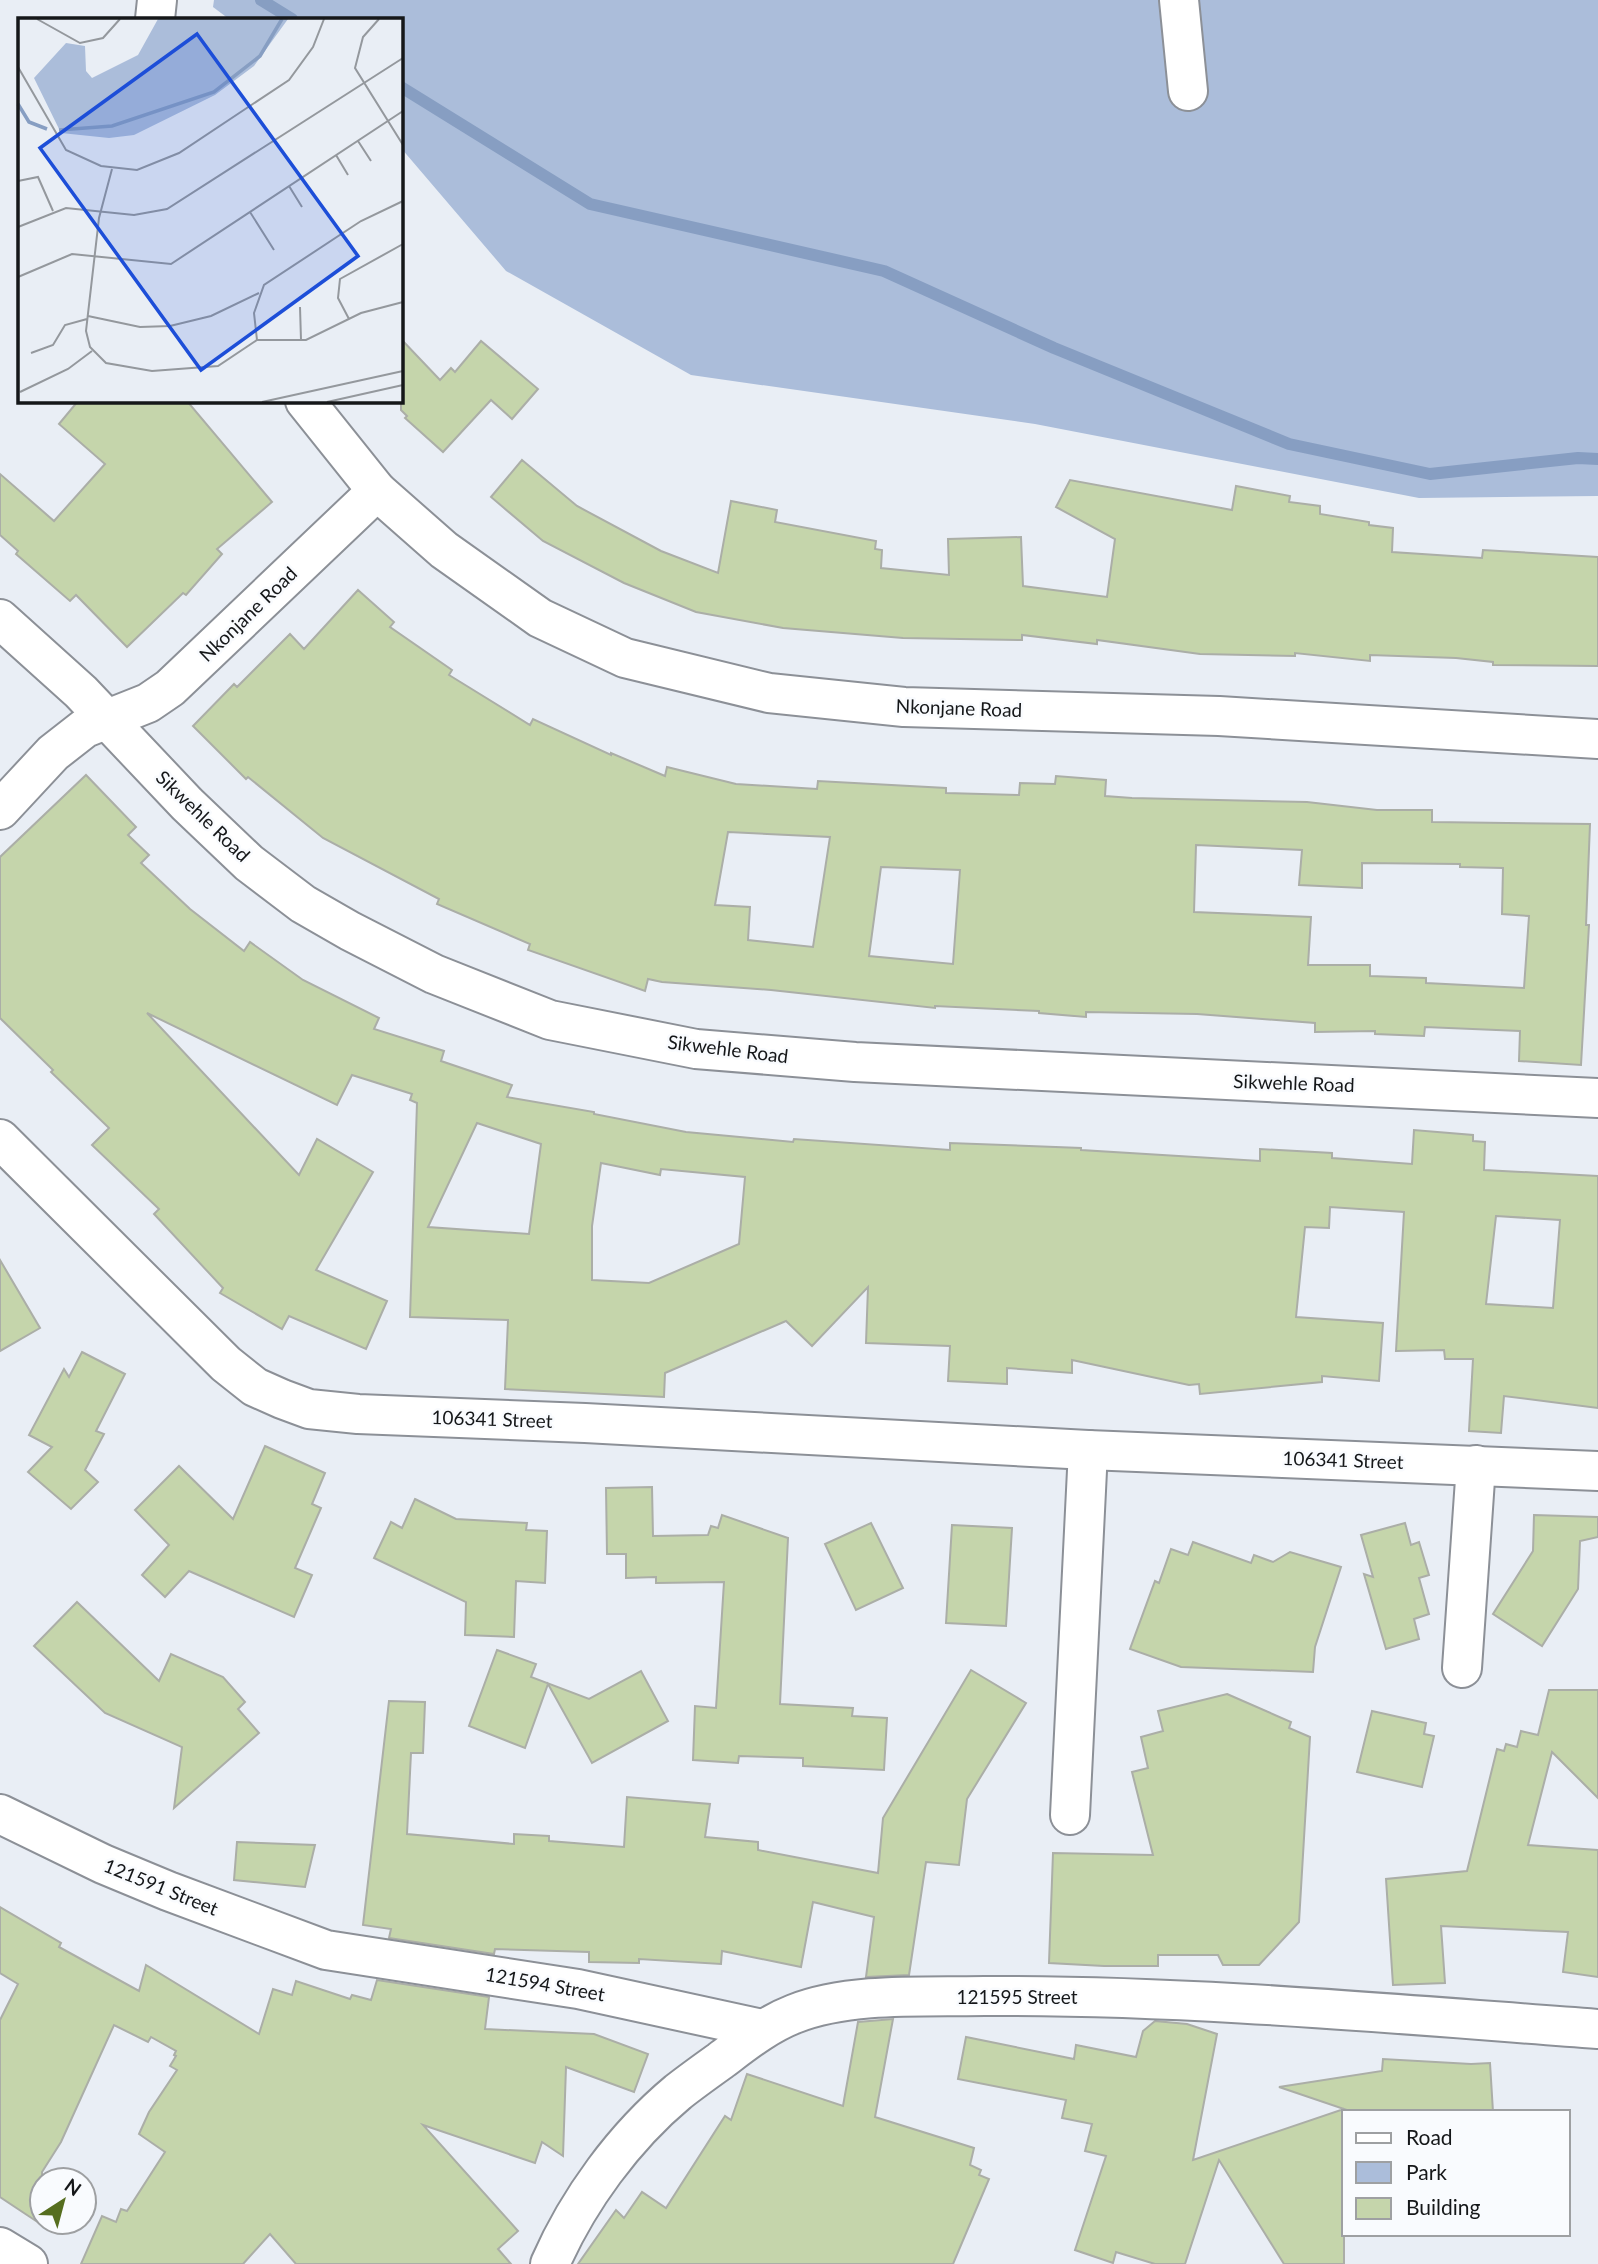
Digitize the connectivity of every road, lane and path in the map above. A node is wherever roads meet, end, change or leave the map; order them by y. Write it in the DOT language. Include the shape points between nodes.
graph roads {
  1 [pos="157,0"];
  2 [pos="1179,0"];
  3 [pos="155,18"];
  4 [pos="1188,91"];
  5 [pos="306,402"];
  6 [pos="377,491"];
  7 [pos="0,619"];
  8 [pos="107,718"];
  9 [pos="1598,739"];
  10 [pos="0,810"];
  11 [pos="1598,1097"];
  12 [pos="0,1139"];
  13 [pos="1088,1450"];
  14 [pos="1476,1465"];
  15 [pos="1598,1471"];
  16 [pos="1462,1668"];
  17 [pos="0,1815"];
  18 [pos="1070,1815"];
  19 [pos="326,1950"];
  20 [pos="762,2029"];
  21 [pos="1598,2029"];
  22 [pos="0,2247"];
  23 [pos="28,2264"];
  24 [pos="550,2264"];
  1 -- 3 [label="street"];
  2 -- 4 [label="street"];
  5 -- 6 [label="street, Nkonjane Road"];
  6 -- 8 [label="street, Nkonjane Road" via="170,688 148,703"];
  6 -- 9 [label="street, Nkonjane Road" via="444,550 540,618 625,659 769,693 904,707 1219,716"];
  7 -- 8 [label="street, Sikwehle Road"];
  8 -- 10 [label="street" via="85,728 53,753"];
  8 -- 11 [label="street, Sikwehle Road" via="249,863 303,904 434,974 550,1020 696,1049 855,1062"];
  12 -- 13 [label="street, 106341 Street" via="226,1364 255,1387 309,1409"];
  13 -- 14 [label="street, 106341 Street"];
  13 -- 18 [label="street"];
  14 -- 15 [label="street, 106341 Street"];
  14 -- 16 [label="street"];
  17 -- 19 [label="street, 121591 Street" via="168,1891"];
  19 -- 20 [label="street, 121594 Street" via="578,1989"];
  20 -- 21 [label="street, 121595 Street" via="796,2013 856,2000 1066,1996 1268,2004"];
  20 -- 24 [label="street, 121595 Street" via="677,2093 629,2141 586,2198"];
  22 -- 23 [label="street"];
}
